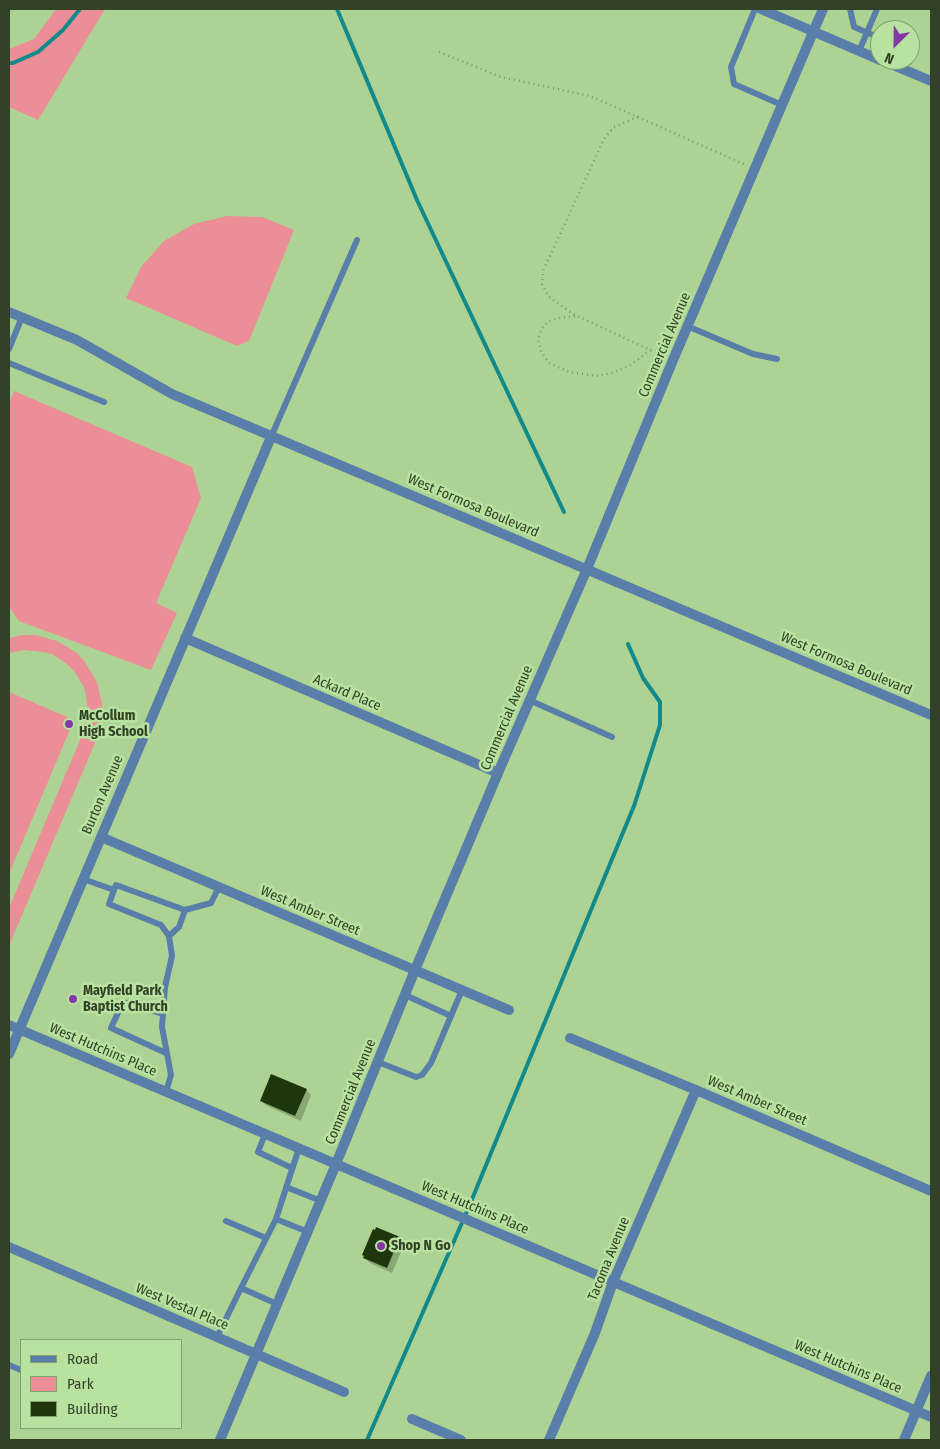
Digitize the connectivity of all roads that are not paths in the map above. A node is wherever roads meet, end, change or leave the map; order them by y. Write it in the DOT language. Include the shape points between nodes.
graph roads {
  1 [pos="755,9"];
  2 [pos="761,9"];
  3 [pos="823,9"];
  4 [pos="852,9"];
  5 [pos="874,11"];
  6 [pos="814,32"];
  7 [pos="866,32"];
  8 [pos="870,34"];
  9 [pos="859,51"];
  10 [pos="870,56"];
  11 [pos="910,70"];
  12 [pos="931,81"];
  13 [pos="782,105"];
  14 [pos="357,240"];
  15 [pos="9,312"];
  16 [pos="22,317"];
  17 [pos="687,326"];
  18 [pos="9,349"];
  19 [pos="777,359"];
  20 [pos="9,363"];
  21 [pos="104,402"];
  22 [pos="271,437"];
  23 [pos="587,568"];
  24 [pos="185,638"];
  25 [pos="529,700"];
  26 [pos="931,715"];
  27 [pos="612,737"];
  28 [pos="498,773"];
  29 [pos="101,837"];
  30 [pos="82,879"];
  31 [pos="219,887"];
  32 [pos="114,890"];
  33 [pos="185,910"];
  34 [pos="169,936"];
  35 [pos="415,970"];
  36 [pos="462,990"];
  37 [pos="405,995"];
  38 [pos="509,1010"];
  39 [pos="163,1014"];
  40 [pos="451,1016"];
  41 [pos="9,1025"];
  42 [pos="19,1030"];
  43 [pos="570,1038"];
  44 [pos="166,1053"];
  45 [pos="9,1054"];
  46 [pos="378,1062"];
  47 [pos="696,1090"];
  48 [pos="166,1092"];
  49 [pos="265,1134"];
  50 [pos="299,1148"];
  51 [pos="336,1164"];
  52 [pos="292,1168"];
  53 [pos="286,1187"];
  54 [pos="931,1191"];
  55 [pos="321,1201"];
  56 [pos="276,1220"];
  57 [pos="226,1221"];
  58 [pos="308,1232"];
  59 [pos="266,1238"];
  60 [pos="9,1247"];
  61 [pos="613,1282"];
  62 [pos="241,1288"];
  63 [pos="277,1304"];
  64 [pos="217,1337"];
  65 [pos="256,1354"];
  66 [pos="931,1376"];
  67 [pos="344,1392"];
  68 [pos="916,1411"];
  69 [pos="931,1417"];
  70 [pos="412,1419"];
  71 [pos="220,1440"];
  72 [pos="461,1440"];
  73 [pos="549,1440"];
  74 [pos="904,1440"];
  1 -- 13 [label="lane" via="731,67 734,84"];
  2 -- 6 [label="street"];
  3 -- 6 [label="street, Commercial Avenue"];
  4 -- 7 [label="lane" via="854,27"];
  5 -- 7 [label="lane"];
  6 -- 9 [label="street"];
  6 -- 13 [label="street, Commercial Avenue"];
  7 -- 8 [label="lane"];
  7 -- 9 [label="lane"];
  9 -- 10 [label="street"];
  11 -- 12 [label="street"];
  13 -- 17 [label="street, Commercial Avenue"];
  14 -- 22 [label="lane"];
  15 -- 16 [label="street, West Formosa Boulevard"];
  16 -- 18 [label="lane"];
  16 -- 22 [label="street, West Formosa Boulevard" via="78,340 172,394"];
  17 -- 19 [label="lane" via="753,354"];
  17 -- 23 [label="street, Commercial Avenue"];
  20 -- 21 [label="lane"];
  22 -- 23 [label="street, West Formosa Boulevard"];
  22 -- 24 [label="street, Burton Avenue"];
  23 -- 25 [label="street, Commercial Avenue"];
  23 -- 26 [label="street, West Formosa Boulevard"];
  24 -- 28 [label="street, Ackard Place"];
  24 -- 29 [label="street, Burton Avenue"];
  25 -- 27 [label="lane"];
  25 -- 28 [label="street, Commercial Avenue"];
  28 -- 35 [label="street, Commercial Avenue"];
  29 -- 30 [label="street, Burton Avenue"];
  29 -- 31 [label="street, West Amber Street"];
  30 -- 32 [label="lane"];
  30 -- 42 [label="street, Burton Avenue"];
  31 -- 33 [label="lane" via="211,903"];
  31 -- 35 [label="street, West Amber Street"];
  32 -- 33 [label="lane" via="116,885"];
  32 -- 34 [label="lane" via="109,904 161,925"];
  33 -- 34 [label="lane" via="179,928"];
  34 -- 39 [label="lane" via="172,956"];
  35 -- 36 [label="street, West Amber Street"];
  35 -- 37 [label="street, Commercial Avenue"];
  36 -- 38 [label="street, West Amber Street"];
  36 -- 40 [label="lane"];
  37 -- 40 [label="lane"];
  37 -- 46 [label="street, Commercial Avenue"];
  39 -- 44 [label="lane"];
  39 -- 44 [label="lane" via="123,1002 111,1028"];
  40 -- 46 [label="lane" via="422,1076 416,1077"];
  41 -- 42 [label="street, West Hutchins Place"];
  42 -- 45 [label="street, Burton Avenue"];
  42 -- 48 [label="street, West Hutchins Place"];
  43 -- 47 [label="street, West Amber Street"];
  44 -- 48 [label="lane" via="170,1075"];
  46 -- 51 [label="street, Commercial Avenue"];
  47 -- 54 [label="street, West Amber Street"];
  47 -- 61 [label="street, Tacoma Avenue"];
  48 -- 49 [label="street, West Hutchins Place"];
  49 -- 50 [label="street, West Hutchins Place"];
  49 -- 52 [label="lane" via="258,1152"];
  50 -- 51 [label="street, West Hutchins Place"];
  50 -- 52 [label="lane"];
  51 -- 55 [label="street, Commercial Avenue"];
  51 -- 61 [label="street, West Hutchins Place"];
  52 -- 53 [label="lane"];
  53 -- 55 [label="lane"];
  53 -- 56 [label="lane"];
  55 -- 58 [label="street, Commercial Avenue"];
  56 -- 58 [label="lane"];
  56 -- 59 [label="lane"];
  57 -- 59 [label="lane"];
  58 -- 63 [label="street, Commercial Avenue"];
  59 -- 62 [label="lane"];
  60 -- 64 [label="street, West Vestal Place"];
  61 -- 68 [label="street, West Hutchins Place"];
  61 -- 73 [label="street, Tacoma Avenue"];
  62 -- 63 [label="lane"];
  62 -- 64 [label="lane"];
  63 -- 65 [label="street, Commercial Avenue"];
  64 -- 65 [label="street, West Vestal Place"];
  65 -- 67 [label="street, West Vestal Place"];
  65 -- 71 [label="street, Commercial Avenue"];
  66 -- 68 [label="street"];
  68 -- 69 [label="street, West Hutchins Place"];
  68 -- 74 [label="street"];
  70 -- 72 [label="street"];
}
